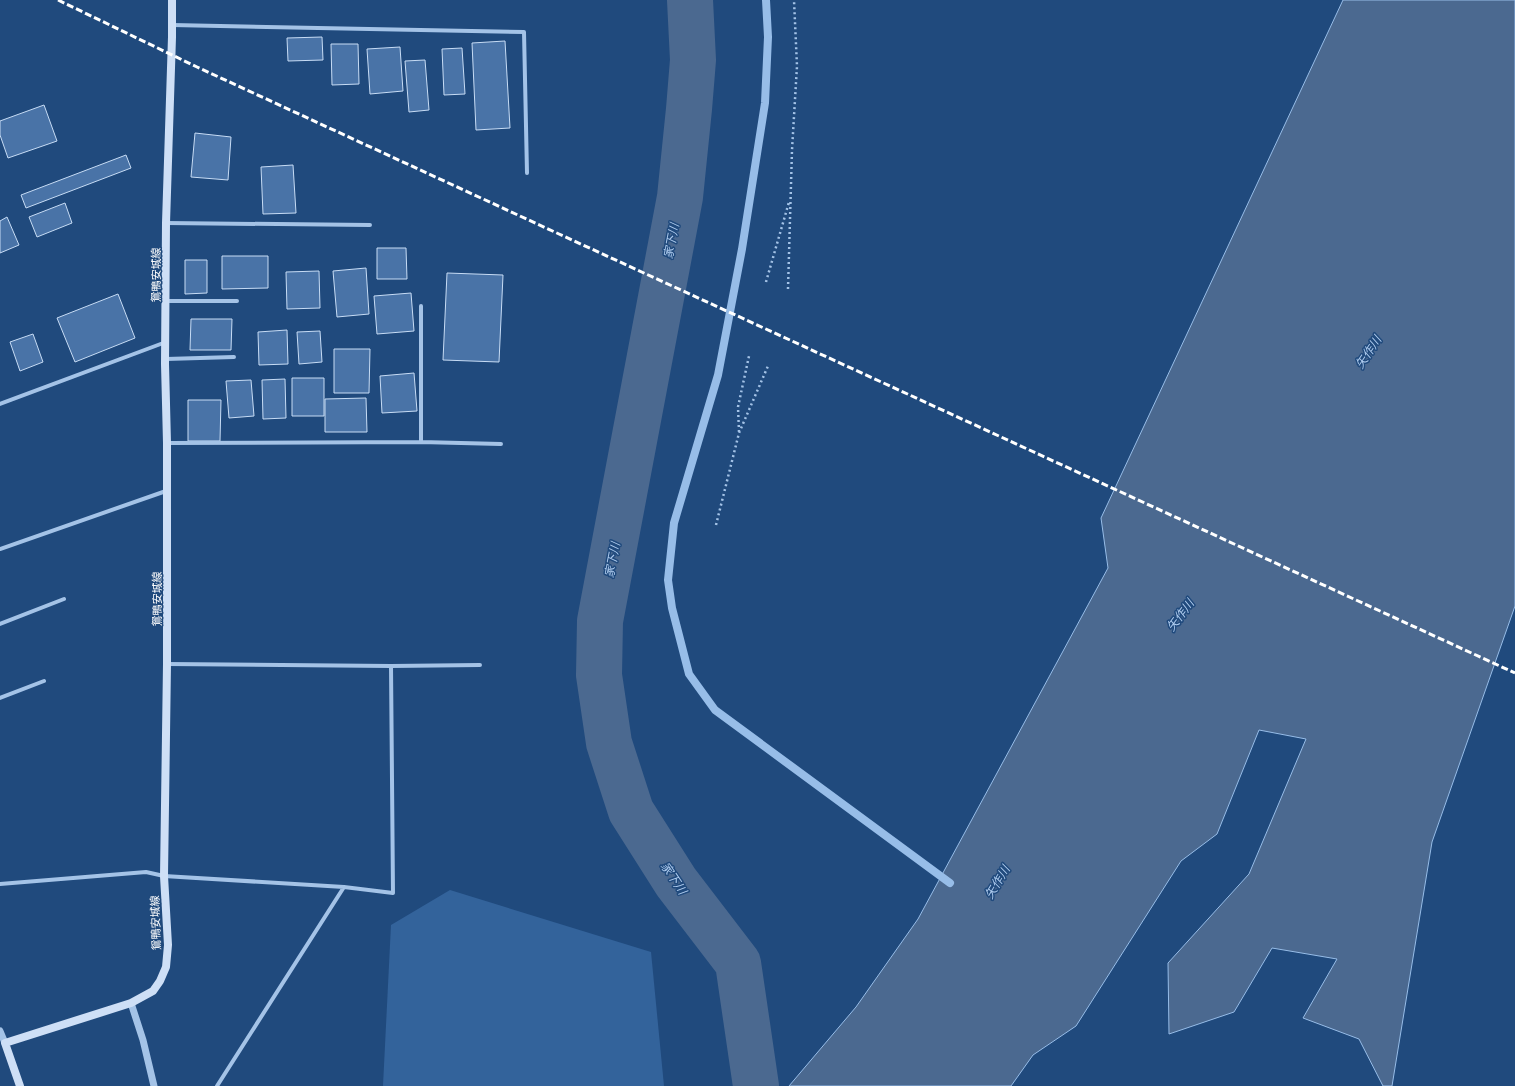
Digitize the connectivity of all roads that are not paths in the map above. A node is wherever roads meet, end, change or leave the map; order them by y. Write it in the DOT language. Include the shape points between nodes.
graph roads {
  1 [pos="172,0"];
  2 [pos="172,25"];
  3 [pos="526,172"];
  4 [pos="166,223"];
  5 [pos="370,225"];
  6 [pos="167,301"];
  7 [pos="237,301"];
  8 [pos="421,306"];
  9 [pos="166,342"];
  10 [pos="234,357"];
  11 [pos="166,359"];
  12 [pos="0,404"];
  13 [pos="421,442"];
  14 [pos="167,443"];
  15 [pos="501,444"];
  16 [pos="166,491"];
  17 [pos="0,550"];
  18 [pos="64,599"];
  19 [pos="0,624"];
  20 [pos="167,664"];
  21 [pos="391,666"];
  22 [pos="480,666"];
  23 [pos="44,681"];
  24 [pos="0,698"];
  25 [pos="164,876"];
  26 [pos="0,884"];
  27 [pos="344,887"];
  28 [pos="131,1003"];
  29 [pos="0,1031"];
  30 [pos="2,1044"];
  31 [pos="20,1086"];
  32 [pos="154,1086"];
  33 [pos="217,1086"];
  1 -- 2 [label="main road, 鴛鴨安城線"];
  2 -- 3 [label="street" via="524,32"];
  2 -- 4 [label="main road, 鴛鴨安城線"];
  4 -- 5 [label="street"];
  4 -- 6 [label="main road, 鴛鴨安城線"];
  6 -- 7 [label="street"];
  6 -- 9 [label="main road, 鴛鴨安城線"];
  8 -- 13 [label="street"];
  9 -- 11 [label="main road, 鴛鴨安城線"];
  9 -- 12 [label="street"];
  10 -- 11 [label="street"];
  11 -- 14 [label="main road, 鴛鴨安城線"];
  13 -- 14 [label="street"];
  13 -- 15 [label="street"];
  14 -- 16 [label="main road, 鴛鴨安城線"];
  16 -- 17 [label="street"];
  16 -- 20 [label="main road, 鴛鴨安城線"];
  18 -- 19 [label="street"];
  20 -- 21 [label="street"];
  20 -- 25 [label="main road, 鴛鴨安城線"];
  21 -- 22 [label="street"];
  21 -- 27 [label="street" via="393,893"];
  23 -- 24 [label="street"];
  25 -- 26 [label="street" via="146,872"];
  25 -- 27 [label="street"];
  25 -- 28 [label="main road, 鴛鴨安城線" via="168,945 166,967 153,990"];
  27 -- 33 [label="street"];
  28 -- 30 [label="main road, 鴛鴨安城線"];
  28 -- 32 [label="street"];
  29 -- 30 [label="street"];
  30 -- 31 [label="main road"];
}
